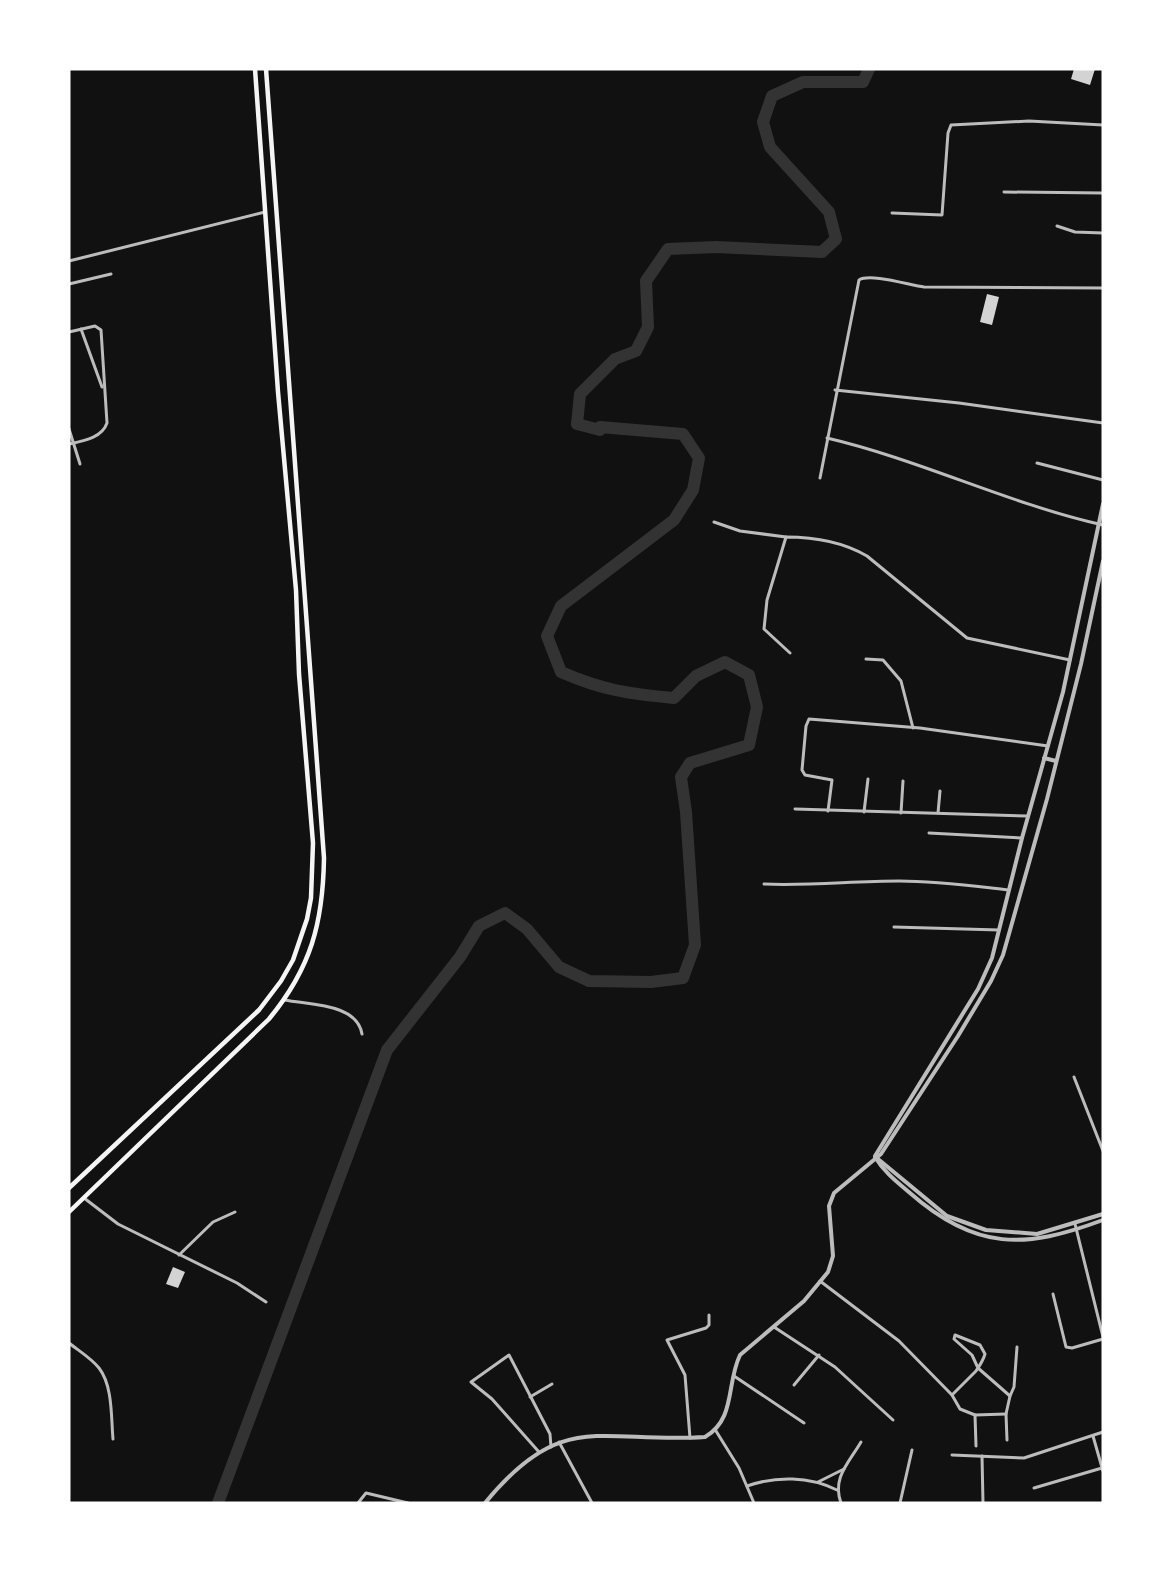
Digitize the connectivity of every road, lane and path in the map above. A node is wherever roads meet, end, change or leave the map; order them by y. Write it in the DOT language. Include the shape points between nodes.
graph roads {
  1 [pos="255,69"];
  2 [pos="266,69"];
  3 [pos="1103,125"];
  4 [pos="1004,192"];
  5 [pos="1103,193"];
  6 [pos="265,212"];
  7 [pos="892,213"];
  8 [pos="1057,226"];
  9 [pos="1103,233"];
  10 [pos="69,261"];
  11 [pos="111,274"];
  12 [pos="69,284"];
  13 [pos="1103,288"];
  14 [pos="81,330"];
  15 [pos="69,332"];
  16 [pos="104,390"];
  17 [pos="835,390"];
  18 [pos="1103,423"];
  19 [pos="69,429"];
  20 [pos="826,438"];
  21 [pos="70,443"];
  22 [pos="1037,463"];
  23 [pos="80,464"];
  24 [pos="820,478"];
  25 [pos="1103,480"];
  26 [pos="1103,504"];
  27 [pos="714,522"];
  28 [pos="1101,524"];
  29 [pos="786,537"];
  30 [pos="1103,561"];
  31 [pos="790,653"];
  32 [pos="866,659"];
  33 [pos="1070,660"];
  34 [pos="1063,692"];
  35 [pos="1073,694"];
  36 [pos="913,728"];
  37 [pos="1048,746"];
  38 [pos="1044,758"];
  39 [pos="1056,761"];
  40 [pos="868,779"];
  41 [pos="903,781"];
  42 [pos="940,791"];
  43 [pos="795,809"];
  44 [pos="828,811"];
  45 [pos="864,812"];
  46 [pos="901,813"];
  47 [pos="938,813"];
  48 [pos="1028,816"];
  49 [pos="929,833"];
  50 [pos="1022,838"];
  51 [pos="765,884"];
  52 [pos="1009,890"];
  53 [pos="894,927"];
  54 [pos="1000,930"];
  55 [pos="285,999"];
  56 [pos="362,1034"];
  57 [pos="1074,1077"];
  58 [pos="1103,1151"];
  59 [pos="875,1157"];
  60 [pos="69,1188"];
  61 [pos="84,1198"];
  62 [pos="69,1212"];
  63 [pos="235,1212"];
  64 [pos="1103,1214"];
  65 [pos="1103,1220"];
  66 [pos="1075,1224"];
  67 [pos="1076,1230"];
  68 [pos="179,1255"];
  69 [pos="820,1281"];
  70 [pos="1053,1294"];
  71 [pos="266,1302"];
  72 [pos="709,1315"];
  73 [pos="774,1327"];
  74 [pos="1103,1338"];
  75 [pos="69,1343"];
  76 [pos="1017,1347"];
  77 [pos="819,1355"];
  78 [pos="978,1368"];
  79 [pos="734,1376"];
  80 [pos="552,1384"];
  81 [pos="794,1385"];
  82 [pos="952,1395"];
  83 [pos="1010,1396"];
  84 [pos="530,1397"];
  85 [pos="1006,1414"];
  86 [pos="975,1415"];
  87 [pos="893,1420"];
  88 [pos="804,1424"];
  89 [pos="716,1431"];
  90 [pos="1103,1432"];
  91 [pos="1093,1436"];
  92 [pos="690,1438"];
  93 [pos="113,1439"];
  94 [pos="1007,1440"];
  95 [pos="559,1442"];
  96 [pos="861,1442"];
  97 [pos="976,1446"];
  98 [pos="551,1447"];
  99 [pos="912,1450"];
  100 [pos="539,1452"];
  101 [pos="952,1455"];
  102 [pos="982,1456"];
  103 [pos="846,1469"];
  104 [pos="1103,1470"];
  105 [pos="818,1482"];
  106 [pos="747,1486"];
  107 [pos="1034,1488"];
  108 [pos="837,1490"];
  109 [pos="358,1503"];
  110 [pos="408,1503"];
  111 [pos="485,1503"];
  112 [pos="592,1503"];
  113 [pos="754,1503"];
  114 [pos="841,1503"];
  115 [pos="900,1503"];
  116 [pos="983,1503"];
  1 -- 6 [label="main road"];
  2 -- 55 [label="main road" via="324,858 317,931 301,973"];
  3 -- 7 [label="street" via="1029,121 951,125 942,214"];
  4 -- 5 [label="street"];
  6 -- 10 [label="street"];
  6 -- 60 [label="main road" via="296,590 313,843 312,898 293,960 259,1010"];
  8 -- 9 [label="street" via="1075,232"];
  11 -- 12 [label="street"];
  13 -- 17 [label="street" via="924,287 864,276 857,284"];
  14 -- 15 [label="street"];
  14 -- 16 [label="street"];
  14 -- 16 [label="street" via="95,326 101,330"];
  16 -- 21 [label="street" via="107,423 102,432"];
  17 -- 18 [label="street"];
  17 -- 20 [label="street"];
  19 -- 21 [label="street"];
  20 -- 24 [label="street"];
  20 -- 28 [label="street" via="1057,514"];
  21 -- 23 [label="street"];
  22 -- 25 [label="street"];
  26 -- 28 [label="street"];
  27 -- 29 [label="street" via="740,531"];
  28 -- 33 [label="street"];
  29 -- 31 [label="street" via="766,600 764,625 768,634"];
  29 -- 33 [label="street" via="826,541 856,550 967,638"];
  30 -- 35 [label="street"];
  32 -- 36 [label="street" via="883,660 902,681"];
  33 -- 34 [label="street"];
  34 -- 35 [label="street"];
  34 -- 37 [label="street"];
  35 -- 39 [label="street"];
  36 -- 37 [label="street"];
  36 -- 44 [label="street" via="809,719 802,770 805,775 832,780"];
  37 -- 38 [label="street"];
  38 -- 39 [label="street"];
  38 -- 48 [label="street"];
  39 -- 59 [label="street" via="1003,955 958,1036 881,1154"];
  40 -- 45 [label="street"];
  41 -- 46 [label="street"];
  42 -- 47 [label="street"];
  43 -- 44 [label="street"];
  44 -- 45 [label="street"];
  45 -- 46 [label="street"];
  46 -- 47 [label="street"];
  47 -- 48 [label="street"];
  48 -- 50 [label="street"];
  49 -- 50 [label="street"];
  50 -- 52 [label="street"];
  51 -- 52 [label="street" via="902,881"];
  52 -- 54 [label="street"];
  53 -- 54 [label="street"];
  54 -- 59 [label="street" via="978,989"];
  55 -- 56 [label="street" via="338,1010 358,1023"];
  55 -- 61 [label="main road" via="261,1028"];
  57 -- 58 [label="street"];
  59 -- 66 [label="street" via="947,1216 965,1224 1025,1235"];
  59 -- 67 [label="street" via="886,1173 926,1207 964,1230 1013,1241 1043,1240"];
  59 -- 69 [label="street" via="831,1199 832,1264"];
  61 -- 62 [label="main road"];
  61 -- 68 [label="street" via="118,1224"];
  63 -- 68 [label="street" via="213,1222"];
  64 -- 66 [label="street"];
  65 -- 67 [label="street"];
  66 -- 67 [label="street"];
  67 -- 74 [label="street"];
  68 -- 71 [label="street"];
  69 -- 73 [label="street"];
  69 -- 82 [label="street" via="890,1333"];
  70 -- 74 [label="street" via="1066,1347"];
  72 -- 92 [label="street" via="706,1328 667,1340 685,1375"];
  73 -- 77 [label="street"];
  73 -- 79 [label="street" via="740,1355"];
  75 -- 93 [label="street" via="104,1375"];
  76 -- 83 [label="street"];
  77 -- 81 [label="street"];
  77 -- 87 [label="street"];
  78 -- 78 [label="street" via="985,1354 980,1345 956,1335 954,1339 972,1355"];
  78 -- 82 [label="street"];
  78 -- 83 [label="street"];
  79 -- 88 [label="street"];
  79 -- 89 [label="street" via="728,1406"];
  80 -- 84 [label="street"];
  82 -- 86 [label="street" via="960,1409"];
  83 -- 85 [label="street"];
  84 -- 98 [label="street" via="550,1434"];
  84 -- 100 [label="street" via="509,1355 471,1382 492,1399"];
  85 -- 86 [label="street"];
  85 -- 94 [label="street"];
  86 -- 97 [label="street"];
  89 -- 92 [label="street"];
  89 -- 106 [label="street"];
  90 -- 91 [label="street"];
  91 -- 102 [label="street" via="1024,1458"];
  91 -- 104 [label="street"];
  92 -- 95 [label="street" via="606,1434"];
  95 -- 98 [label="street"];
  95 -- 112 [label="street"];
  96 -- 103 [label="street"];
  98 -- 100 [label="street"];
  99 -- 115 [label="street"];
  100 -- 111 [label="street"];
  101 -- 102 [label="street"];
  102 -- 116 [label="street"];
  103 -- 105 [label="street"];
  103 -- 108 [label="street"];
  104 -- 107 [label="street"];
  105 -- 106 [label="street" via="772,1479"];
  105 -- 108 [label="street"];
  106 -- 113 [label="street"];
  108 -- 114 [label="street"];
  109 -- 110 [label="street" via="366,1493"];
}
